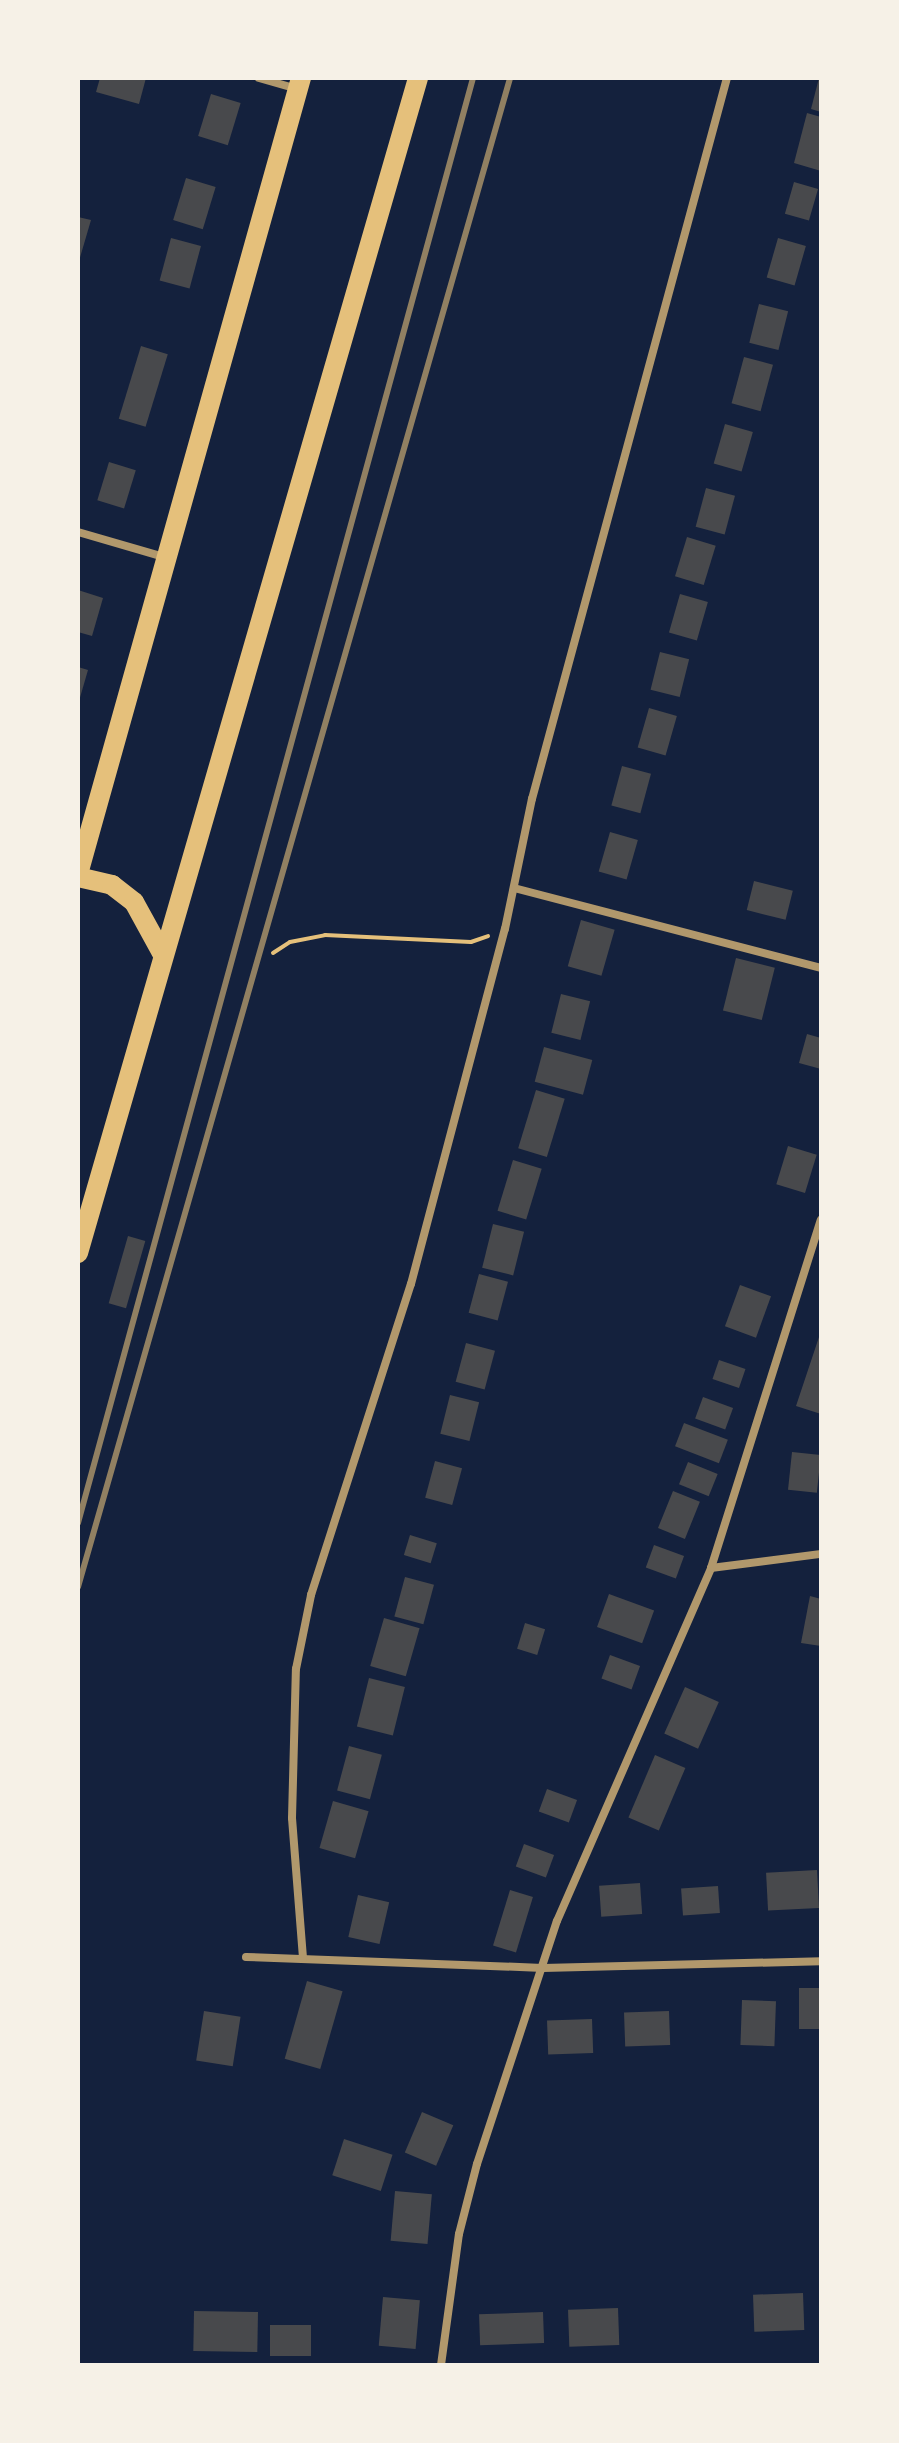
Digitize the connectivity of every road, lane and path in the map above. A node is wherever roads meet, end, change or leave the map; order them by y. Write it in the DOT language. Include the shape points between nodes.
graph roads {
  1 [pos="259,78"];
  2 [pos="418,78"];
  3 [pos="727,78"];
  4 [pos="300,83"];
  5 [pos="78,532"];
  6 [pos="165,557"];
  7 [pos="78,876"];
  8 [pos="514,888"];
  9 [pos="505,929"];
  10 [pos="162,953"];
  11 [pos="273,953"];
  12 [pos="821,968"];
  13 [pos="821,1220"];
  14 [pos="78,1253"];
  15 [pos="821,1263"];
  16 [pos="807,1264"];
  17 [pos="821,1554"];
  18 [pos="711,1568"];
  19 [pos="246,1957"];
  20 [pos="303,1958"];
  21 [pos="821,1961"];
  22 [pos="543,1968"];
  23 [pos="441,2365"];
  1 -- 4 [label="street"];
  2 -- 10 [label="main road"];
  3 -- 8 [label="street" via="532,799"];
  4 -- 6 [label="main road"];
  5 -- 6 [label="street"];
  6 -- 7 [label="main road"];
  7 -- 10 [label="main road" via="112,885 134,902"];
  8 -- 9 [label="street"];
  8 -- 12 [label="street"];
  9 -- 11 [label="path" via="471,942 325,935 290,942"];
  9 -- 20 [label="street" via="402,1316 311,1595 296,1669 292,1818"];
  10 -- 14 [label="main road"];
  13 -- 16 [label="street"];
  15 -- 16 [label="street"];
  16 -- 18 [label="street"];
  17 -- 18 [label="street"];
  18 -- 22 [label="street" via="570,1884"];
  19 -- 20 [label="street"];
  20 -- 22 [label="street"];
  21 -- 22 [label="street"];
  22 -- 23 [label="street" via="477,2164 456,2250"];
}
